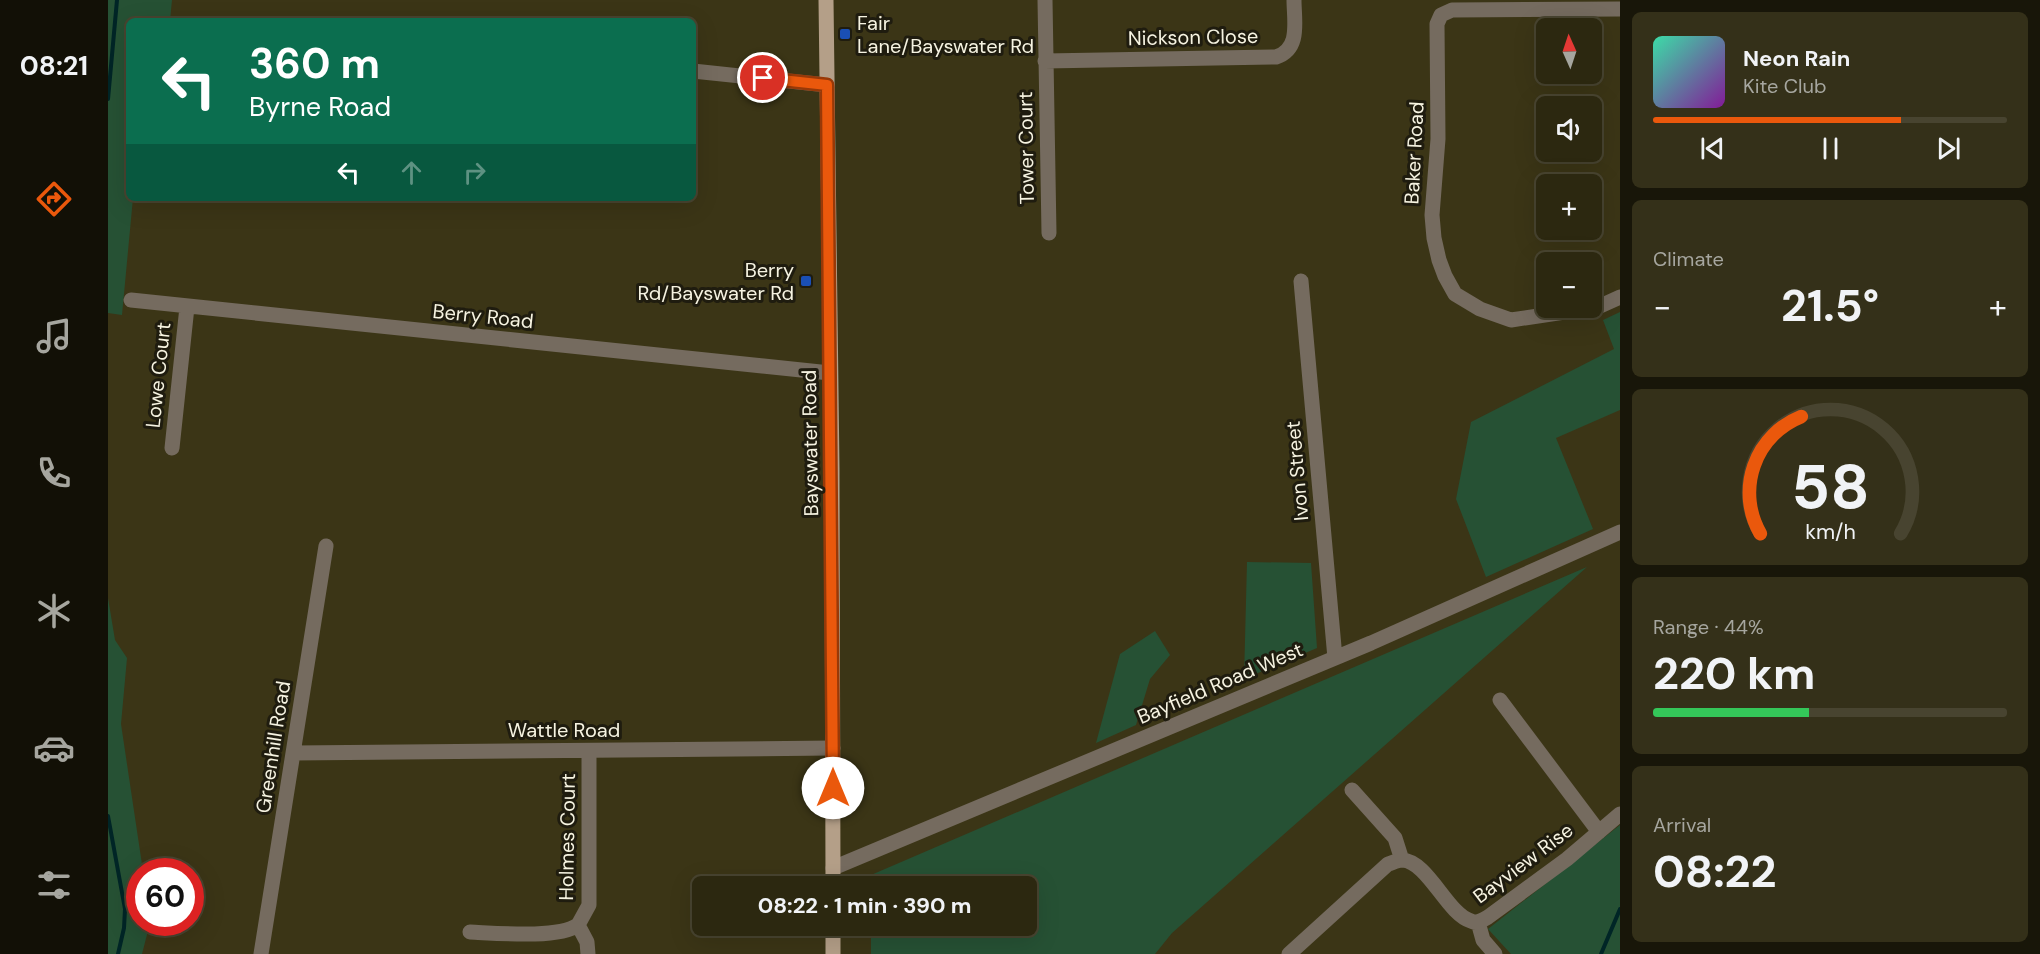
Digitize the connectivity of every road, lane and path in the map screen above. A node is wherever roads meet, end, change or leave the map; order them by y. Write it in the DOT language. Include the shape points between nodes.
graph roads {
  1 [pos="826,0"];
  2 [pos="1045,0"];
  3 [pos="1294,0"];
  4 [pos="1620,9"];
  5 [pos="1045,61"];
  6 [pos="696,71"];
  7 [pos="827,85"];
  8 [pos="1049,233"];
  9 [pos="1301,281"];
  10 [pos="1620,297"];
  11 [pos="131,300"];
  12 [pos="187,306"];
  13 [pos="830,373"];
  14 [pos="172,448"];
  15 [pos="1620,532"];
  16 [pos="326,546"];
  17 [pos="1335,658"];
  18 [pos="1500,700"];
  19 [pos="833,748"];
  20 [pos="589,751"];
  21 [pos="294,753"];
  22 [pos="1352,790"];
  23 [pos="1620,814"];
  24 [pos="1599,832"];
  25 [pos="1402,860"];
  26 [pos="833,868"];
  27 [pos="833,876"];
  28 [pos="1478,922"];
  29 [pos="578,925"];
  30 [pos="470,932"];
  31 [pos="833,936"];
  32 [pos="261,954"];
  33 [pos="588,954"];
  34 [pos="833,954"];
  35 [pos="1289,954"];
  36 [pos="1495,954"];
  1 -- 7 [label="main road, Bayswater Road"];
  2 -- 5 [label="street, Tower Court"];
  3 -- 5 [label="street, Nickson Close" via="1294,38 1285,54 1276,57"];
  4 -- 10 [label="street, Baker Road" via="1452,10 1441,15 1437,24 1438,139 1432,215 1444,276 1455,294 1480,309 1511,321 1598,308"];
  5 -- 8 [label="street, Tower Court"];
  6 -- 7 [label="street"];
  7 -- 13 [label="main road, Bayswater Road"];
  9 -- 17 [label="street, Ivon Street"];
  11 -- 12 [label="street, Berry Road"];
  12 -- 13 [label="street, Berry Road"];
  12 -- 14 [label="street, Lowe Court"];
  13 -- 19 [label="main road, Bayswater Road"];
  15 -- 17 [label="street, Bayfield Road West"];
  16 -- 21 [label="street, Greenhill Road"];
  17 -- 26 [label="street, Bayfield Road West"];
  18 -- 24 [label="street"];
  19 -- 20 [label="street, Wattle Road"];
  19 -- 26 [label="main road, Bayswater Road"];
  20 -- 21 [label="street, Wattle Road"];
  20 -- 29 [label="street, Holmes Court" via="589,905"];
  21 -- 32 [label="street, Greenhill Road"];
  22 -- 25 [label="street" via="1395,838"];
  23 -- 24 [label="street, Bayview Rise"];
  24 -- 28 [label="street, Bayview Rise"];
  25 -- 28 [label="street, Bayview Rise" via="1419,867 1460,914"];
  25 -- 35 [label="street" via="1388,864"];
  26 -- 27 [label="main road, Bayswater Road"];
  28 -- 36 [label="street" via="1483,940"];
  29 -- 30 [label="street" via="565,932"];
  29 -- 33 [label="street, Holmes Court"];
  31 -- 34 [label="main road"];
}
